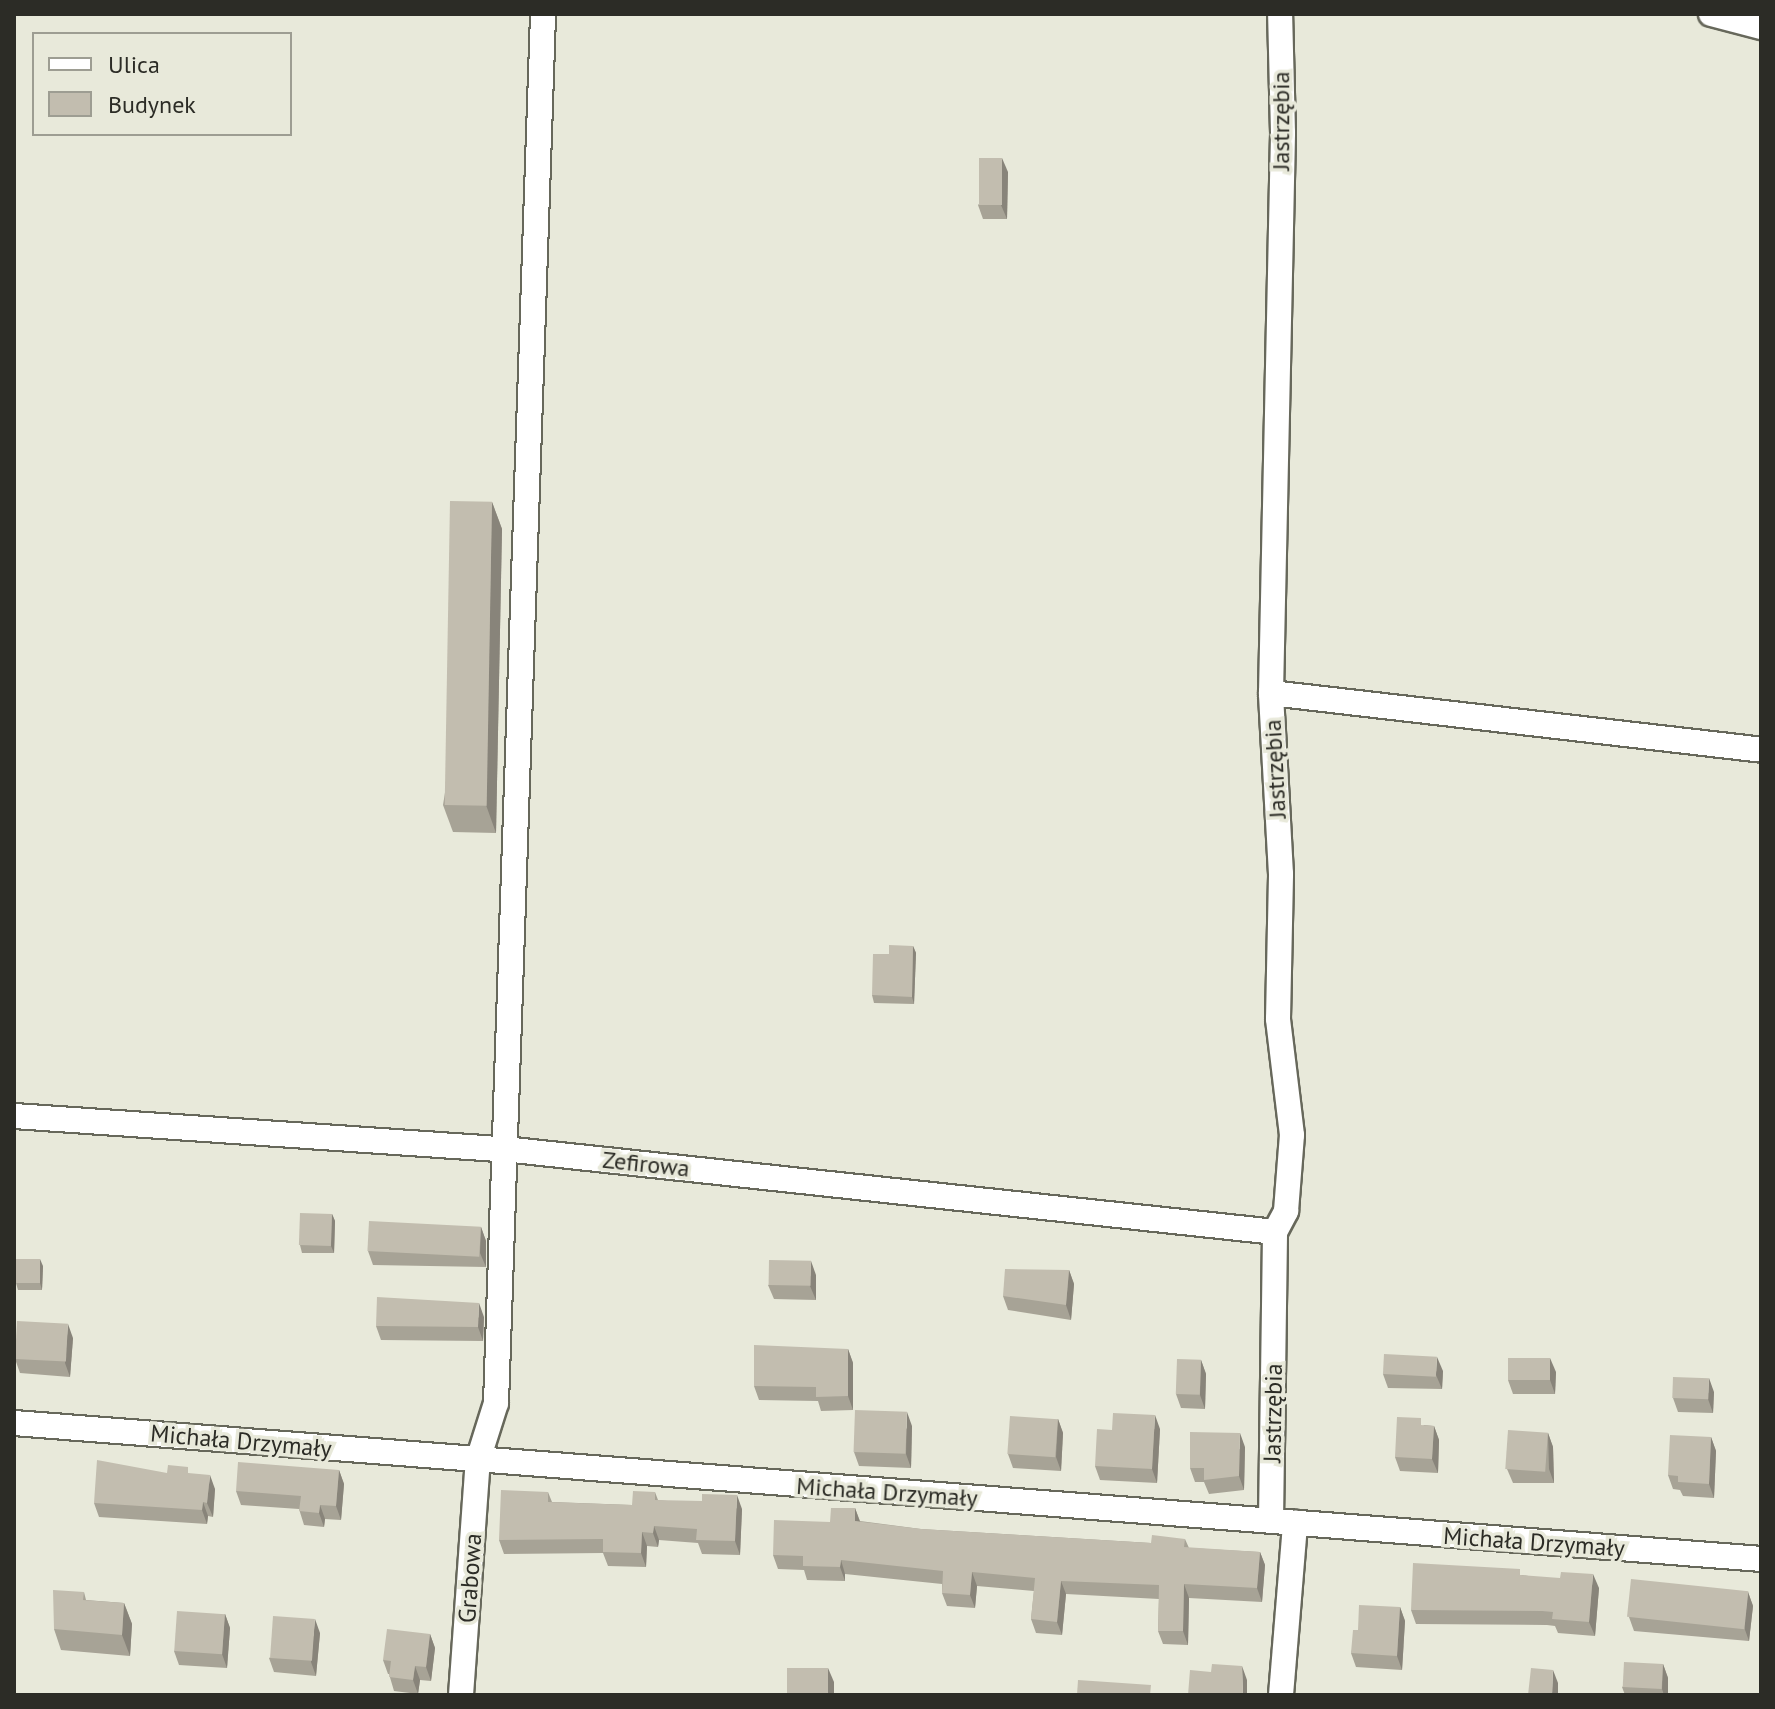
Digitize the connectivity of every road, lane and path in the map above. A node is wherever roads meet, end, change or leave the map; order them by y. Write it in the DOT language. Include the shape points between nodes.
graph roads {
  1 [pos="543,14"];
  2 [pos="1280,14"];
  3 [pos="1711,14"];
  4 [pos="1761,27"];
  5 [pos="1271,693"];
  6 [pos="1761,750"];
  7 [pos="14,1116"];
  8 [pos="504,1149"];
  9 [pos="1275,1232"];
  10 [pos="14,1423"];
  11 [pos="478,1460"];
  12 [pos="1283,1522"];
  13 [pos="1761,1559"];
  14 [pos="461,1695"];
  15 [pos="1281,1695"];
  1 -- 8 [label="street, Grabowa"];
  2 -- 5 [label="street, Jastrzębia" via="1283,133"];
  3 -- 4 [label="street"];
  5 -- 6 [label="street"];
  5 -- 9 [label="street, Jastrzębia" via="1281,874 1278,1019 1292,1135 1286,1211"];
  7 -- 8 [label="street, Zefirowa"];
  8 -- 9 [label="street, Zefirowa"];
  8 -- 11 [label="street, Grabowa" via="496,1403"];
  9 -- 12 [label="street, Jastrzębia"];
  10 -- 11 [label="street, Michała Drzymały"];
  11 -- 12 [label="street, Michała Drzymały"];
  11 -- 14 [label="street, Grabowa"];
  12 -- 13 [label="street, Michała Drzymały"];
  12 -- 15 [label="street, Jastrzębia"];
}
